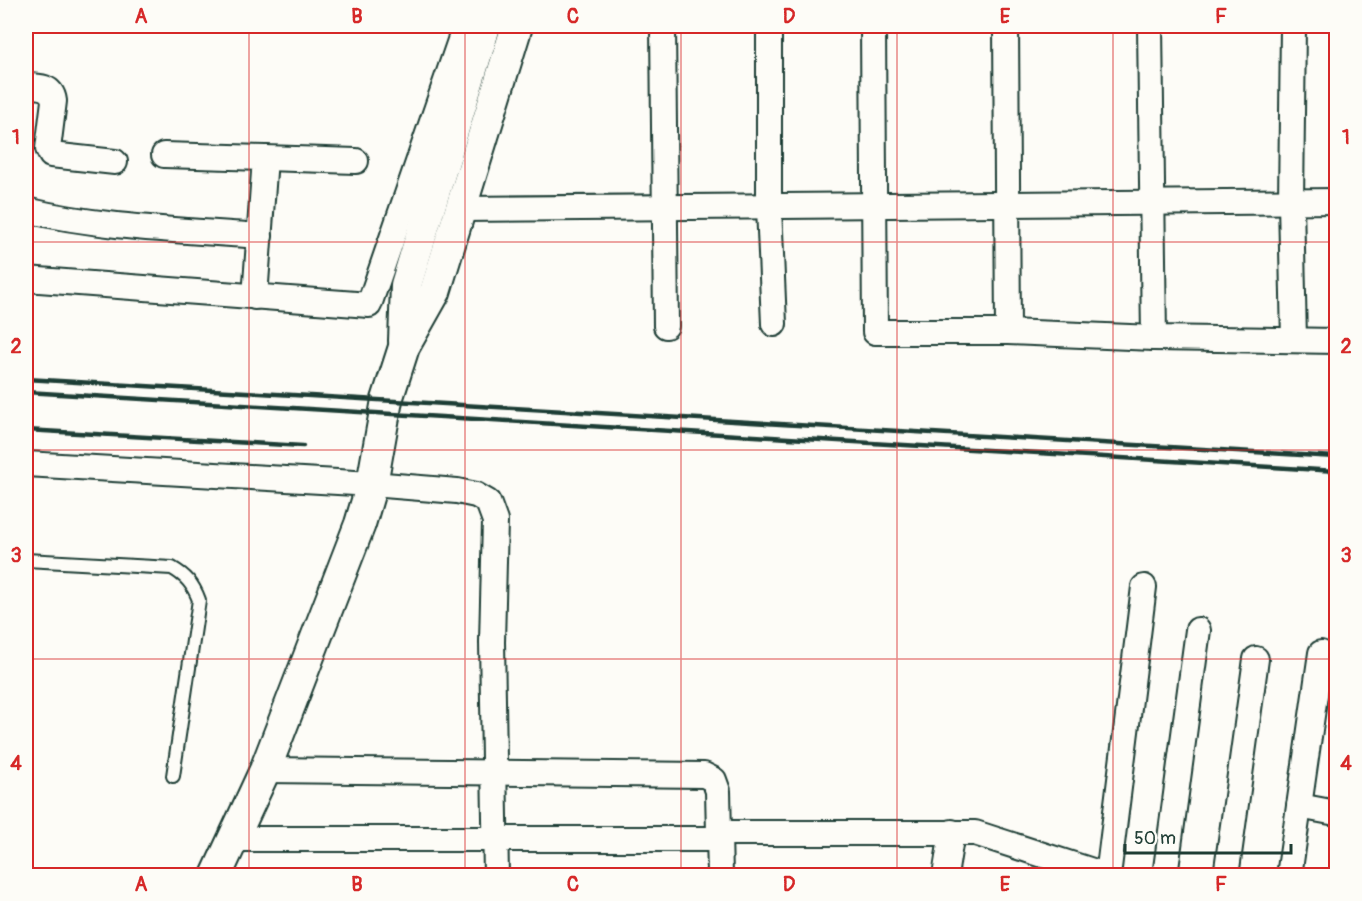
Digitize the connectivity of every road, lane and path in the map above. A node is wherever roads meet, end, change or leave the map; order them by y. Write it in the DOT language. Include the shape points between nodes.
graph roads {
  1 [pos="517,26"];
  2 [pos="663,26"];
  3 [pos="769,26"];
  4 [pos="873,26"];
  5 [pos="1006,26"];
  6 [pos="1150,26"];
  7 [pos="1293,26"];
  8 [pos="465,27"];
  9 [pos="26,86"];
  10 [pos="164,155"];
  11 [pos="265,158"];
  12 [pos="356,161"];
  13 [pos="115,162"];
  14 [pos="1336,201"];
  15 [pos="1291,202"];
  16 [pos="1153,203"];
  17 [pos="1006,205"];
  18 [pos="874,206"];
  19 [pos="665,207"];
  20 [pos="769,207"];
  21 [pos="460,209"];
  22 [pos="26,210"];
  23 [pos="260,236"];
  24 [pos="26,279"];
  25 [pos="255,297"];
  26 [pos="774,324"];
  27 [pos="666,326"];
  28 [pos="1008,332"];
  29 [pos="1154,338"];
  30 [pos="1294,340"];
  31 [pos="1336,341"];
  32 [pos="404,346"];
  33 [pos="26,464"];
  34 [pos="372,484"];
  35 [pos="26,560"];
  36 [pos="1144,587"];
  37 [pos="1198,630"];
  38 [pos="1321,653"];
  39 [pos="1256,659"];
  40 [pos="265,770"];
  41 [pos="494,772"];
  42 [pos="173,776"];
  43 [pos="1299,806"];
  44 [pos="1336,813"];
  45 [pos="952,832"];
  46 [pos="719,836"];
  47 [pos="233,838"];
  48 [pos="496,839"];
  49 [pos="216,876"];
  50 [pos="496,876"];
  51 [pos="720,876"];
  52 [pos="945,876"];
  53 [pos="1108,876"];
  54 [pos="1165,876"];
  55 [pos="1226,876"];
  56 [pos="1289,876"];
  1 -- 21 [label="street"];
  2 -- 19 [label="street"];
  3 -- 20 [label="street"];
  4 -- 18 [label="street"];
  5 -- 17 [label="street"];
  6 -- 16 [label="street"];
  7 -- 15 [label="street"];
  8 -- 25 [label="street" via="369,305"];
  8 -- 32 [label="street" via="406,285"];
  9 -- 13 [label="street" via="40,87 53,94 48,149 51,155"];
  10 -- 11 [label="street"];
  11 -- 12 [label="street"];
  11 -- 23 [label="street"];
  14 -- 15 [label="street"];
  15 -- 16 [label="street"];
  15 -- 30 [label="street"];
  16 -- 17 [label="street"];
  16 -- 29 [label="street"];
  17 -- 18 [label="street"];
  17 -- 28 [label="street"];
  18 -- 20 [label="street"];
  18 -- 28 [label="street" via="875,332"];
  19 -- 20 [label="street"];
  19 -- 21 [label="street"];
  19 -- 27 [label="street"];
  20 -- 26 [label="street"];
  21 -- 32 [label="street" via="435,292"];
  22 -- 23 [label="street" via="105,224"];
  23 -- 25 [label="street"];
  24 -- 25 [label="street"];
  28 -- 29 [label="street"];
  29 -- 30 [label="street"];
  30 -- 31 [label="street"];
  32 -- 34 [label="street" via="387,400"];
  33 -- 34 [label="street"];
  34 -- 40 [label="street"];
  34 -- 41 [label="street" via="457,491 488,502 495,521"];
  35 -- 42 [label="lane" via="172,568 194,588 199,600"];
  36 -- 53 [label="street"];
  37 -- 54 [label="street"];
  38 -- 43 [label="street"];
  39 -- 55 [label="street"];
  40 -- 41 [label="street"];
  40 -- 47 [label="street"];
  41 -- 46 [label="street" via="704,775 714,780 718,791"];
  41 -- 48 [label="street"];
  43 -- 44 [label="street"];
  43 -- 56 [label="street"];
  45 -- 46 [label="street"];
  45 -- 52 [label="street"];
  45 -- 53 [label="street" via="975,833"];
  46 -- 48 [label="street"];
  46 -- 51 [label="street"];
  47 -- 48 [label="street"];
  47 -- 49 [label="street"];
  48 -- 50 [label="street"];
}
